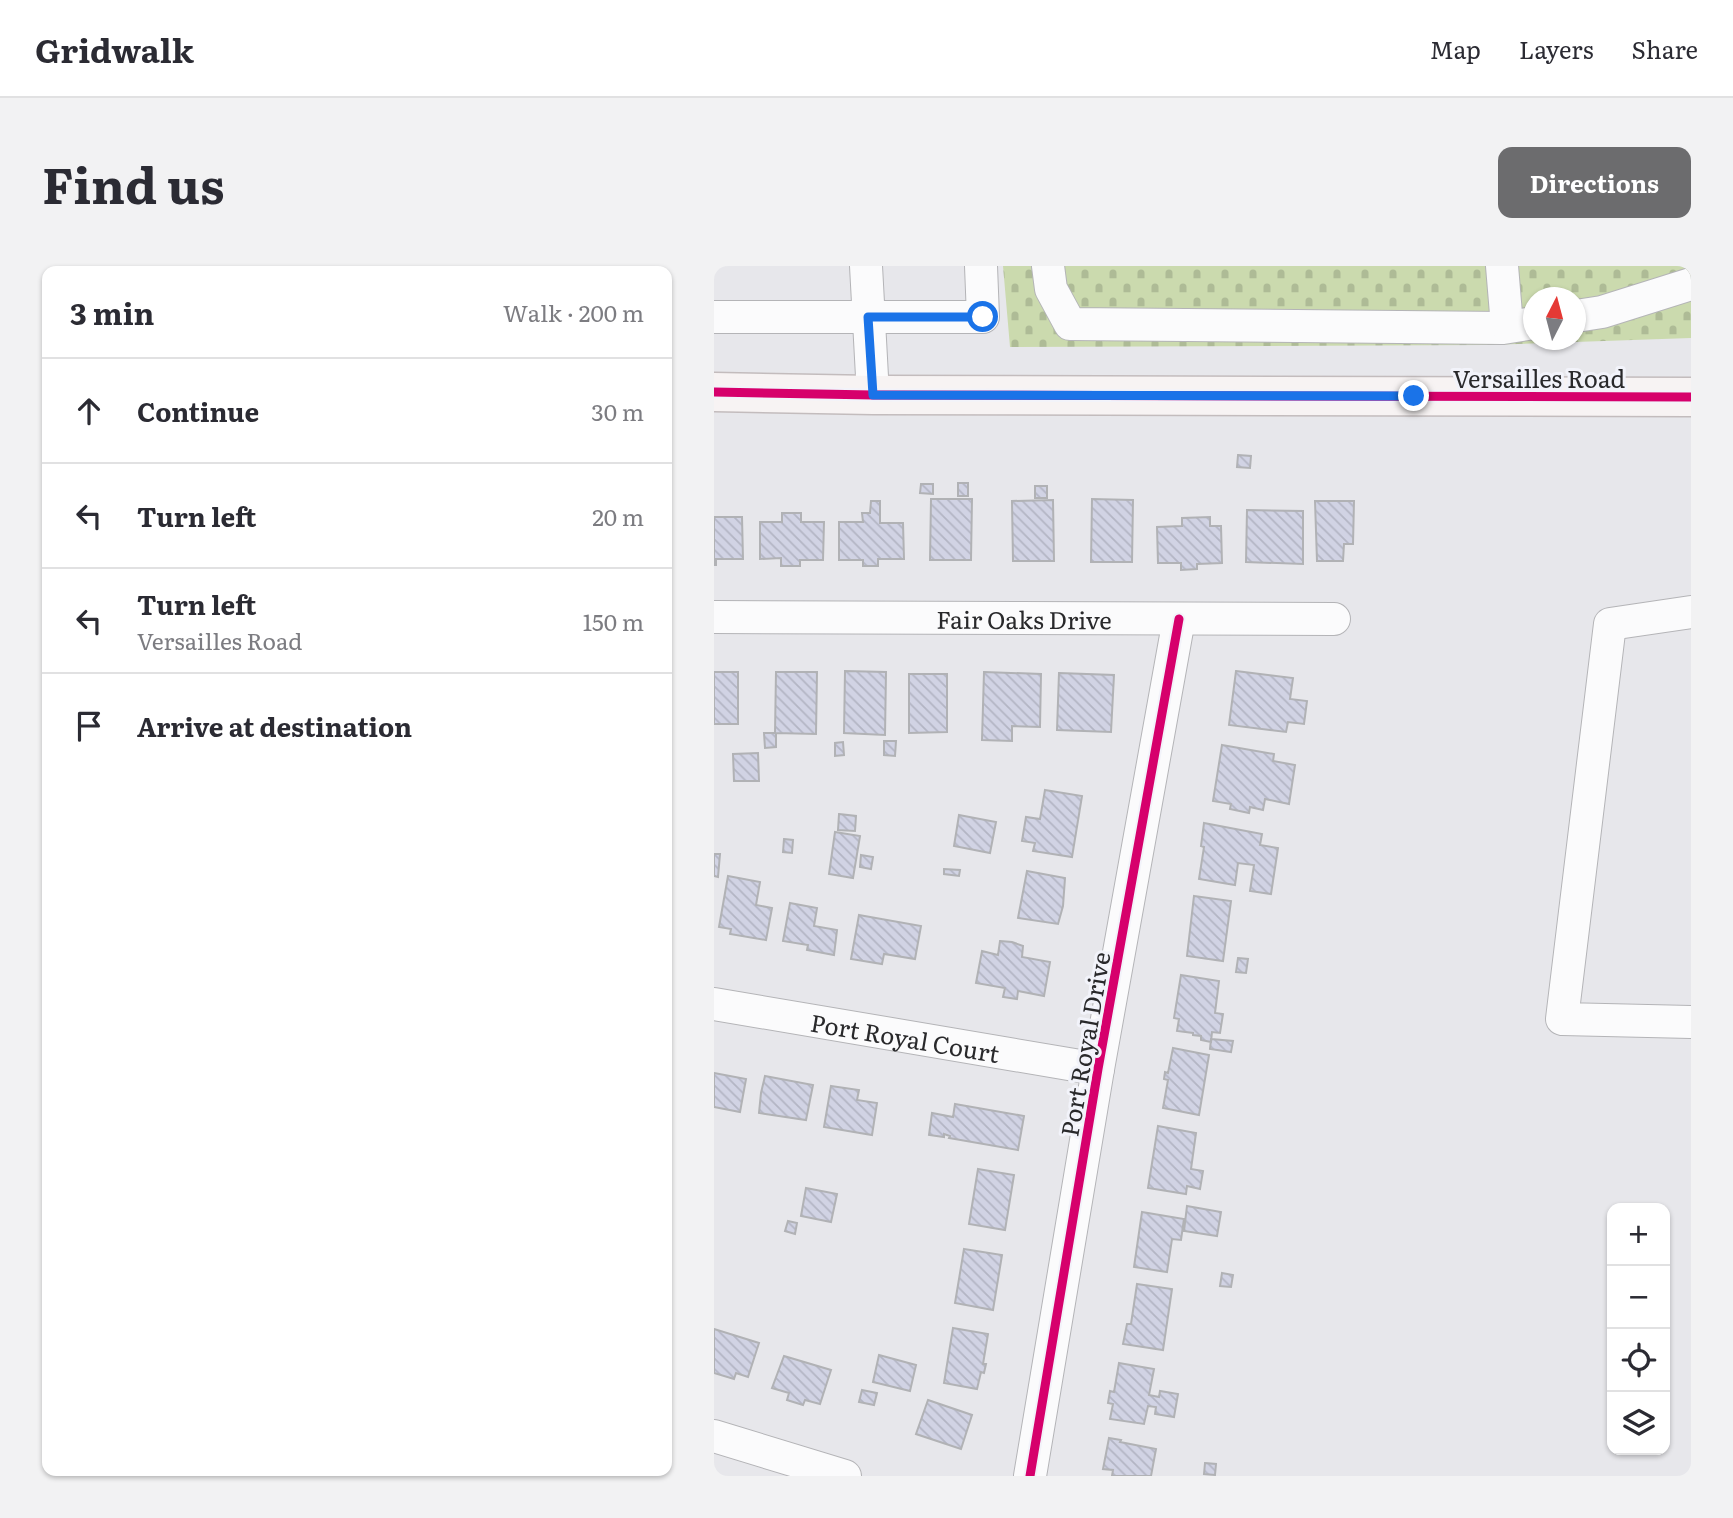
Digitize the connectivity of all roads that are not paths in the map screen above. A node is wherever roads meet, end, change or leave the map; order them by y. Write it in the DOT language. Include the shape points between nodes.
graph roads {
  1 [pos="866,266"];
  2 [pos="981,266"];
  3 [pos="1048,266"];
  4 [pos="1502,266"];
  5 [pos="1691,284"];
  6 [pos="1586,314"];
  7 [pos="714,317"];
  8 [pos="868,317"];
  9 [pos="1520,325"];
  10 [pos="714,392"];
  11 [pos="873,395"];
  12 [pos="1691,397"];
  13 [pos="1691,612"];
  14 [pos="714,617"];
  15 [pos="1179,619"];
  16 [pos="1334,619"];
  17 [pos="714,1004"];
  18 [pos="1691,1022"];
  19 [pos="1098,1069"];
  20 [pos="714,1436"];
  21 [pos="845,1476"];
  22 [pos="1030,1476"];
  1 -- 8 [label="street"];
  2 -- 8 [label="street" via="983,317"];
  3 -- 9 [label="street" via="1051,289 1070,324"];
  4 -- 9 [label="street"];
  5 -- 6 [label="street"];
  7 -- 8 [label="street"];
  8 -- 11 [label="street"];
  10 -- 11 [label="main road, Versailles Road"];
  11 -- 12 [label="main road, Versailles Road"];
  13 -- 18 [label="street" via="1610,624 1562,1019"];
  14 -- 15 [label="street, Fair Oaks Drive"];
  15 -- 16 [label="street, Fair Oaks Drive"];
  15 -- 19 [label="street, Port Royal Drive"];
  17 -- 19 [label="street, Port Royal Court"];
  19 -- 22 [label="street, Port Royal Drive"];
  20 -- 21 [label="street"];
}
